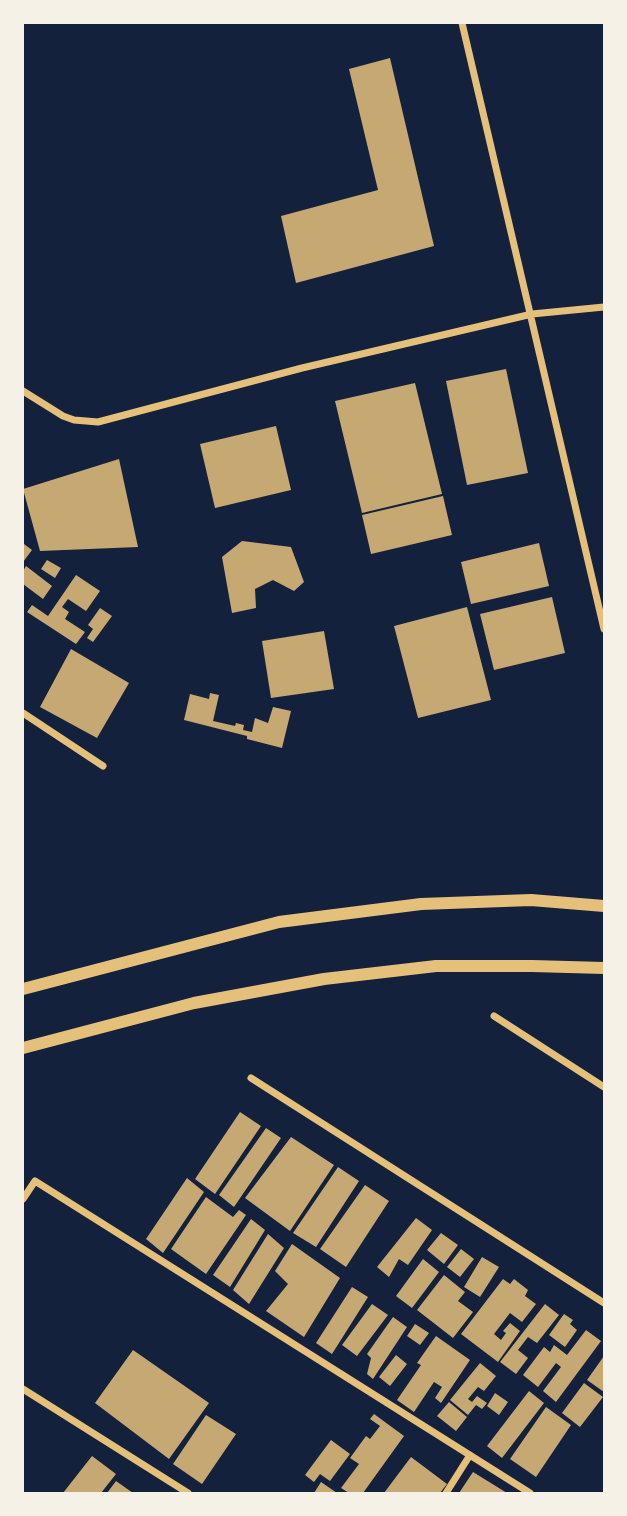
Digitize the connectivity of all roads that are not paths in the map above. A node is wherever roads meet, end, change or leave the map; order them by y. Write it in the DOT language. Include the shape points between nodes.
graph roads {
  1 [pos="462,23"];
  2 [pos="604,307"];
  3 [pos="532,314"];
  4 [pos="23,391"];
  5 [pos="604,629"];
  6 [pos="23,713"];
  7 [pos="103,766"];
  8 [pos="604,906"];
  9 [pos="604,968"];
  10 [pos="23,989"];
  11 [pos="494,1016"];
  12 [pos="23,1048"];
  13 [pos="251,1078"];
  14 [pos="604,1087"];
  15 [pos="23,1199"];
  16 [pos="604,1303"];
  17 [pos="23,1390"];
  18 [pos="470,1455"];
  19 [pos="188,1493"];
  20 [pos="446,1493"];
  21 [pos="530,1493"];
  1 -- 3 [label="street"];
  2 -- 3 [label="street"];
  3 -- 4 [label="street" via="98,422 63,416"];
  3 -- 5 [label="street"];
  6 -- 7 [label="street"];
  8 -- 10 [label="street" via="531,900 421,904 279,922"];
  9 -- 12 [label="street" via="436,967 324,979 194,1003"];
  11 -- 14 [label="street"];
  13 -- 16 [label="street"];
  15 -- 18 [label="street" via="34,1181"];
  17 -- 19 [label="street"];
  18 -- 20 [label="street"];
  18 -- 21 [label="street"];
}
